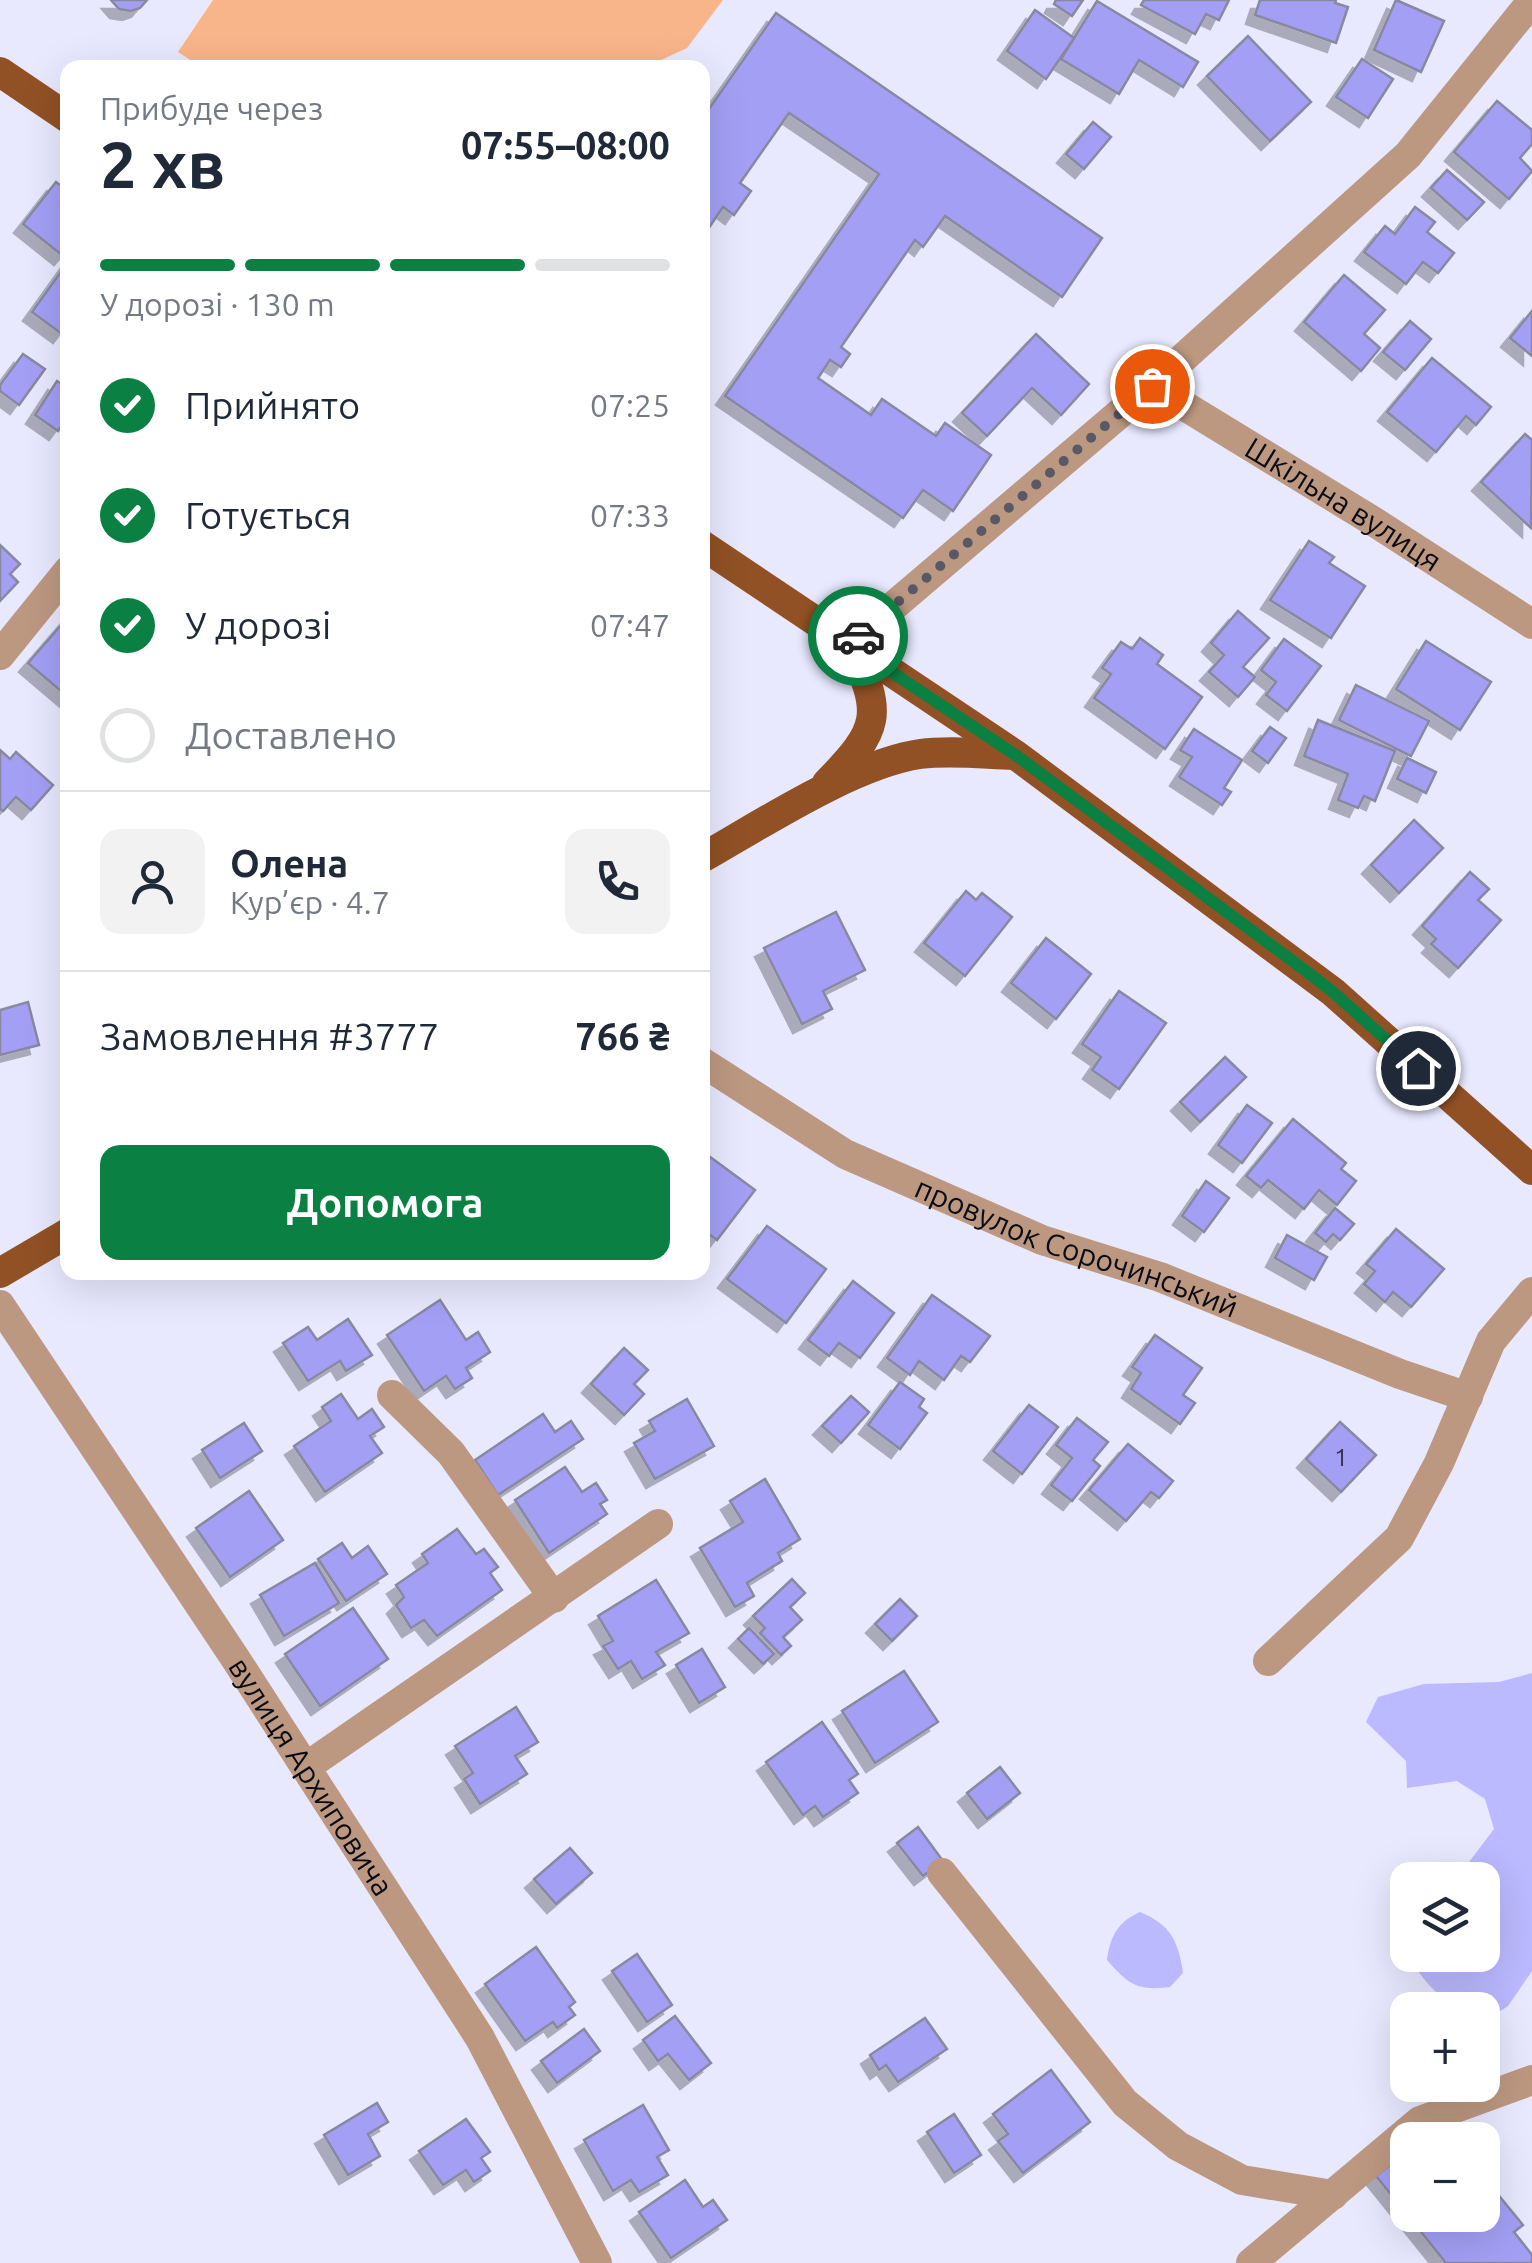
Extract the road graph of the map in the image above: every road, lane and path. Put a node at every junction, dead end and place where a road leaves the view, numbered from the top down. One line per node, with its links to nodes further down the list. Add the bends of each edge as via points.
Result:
1 (1532, 1): 4 (street, via 1408,155)
2 (0, 72): 3 (main road)
3 (60, 113)
4 (1152, 386): 7 (street, Шкільна вулиця); 8 (street)
5 (710, 550): 8 (main road)
6 (60, 581): 9 (street)
7 (1532, 624)
8 (850, 644): 10 (main road); 11 (main road, via 872,697 872,719 860,748)
9 (0, 655)
10 (1017, 756): 11 (main road, via 919,754); 14 (main road, via 1333,992)
11 (818, 793): 12 (main road)
12 (710, 854)
13 (710, 1067): 20 (street, провулок Сорочинський, via 844,1154 1024,1232 1160,1277)
14 (1532, 1170)
15 (60, 1237): 16 (main road)
16 (0, 1273)
17 (1532, 1292): 20 (street, via 1491,1341)
18 (0, 1305): 24 (street, вулиця Архиповича)
19 (392, 1394): 22 (street, via 452,1453)
20 (1468, 1397): 23 (street, via 1399,1538)
21 (658, 1524): 22 (street)
22 (554, 1598): 24 (street)
23 (1268, 1660)
24 (306, 1767): 28 (street, вулиця Архиповича, via 480,2038)
25 (942, 1873): 27 (street, via 1125,2102 1178,2146 1242,2180)
26 (1532, 2080): 27 (street, via 1420,2121)
27 (1333, 2195): 29 (street)
28 (598, 2263)
29 (1251, 2263)

